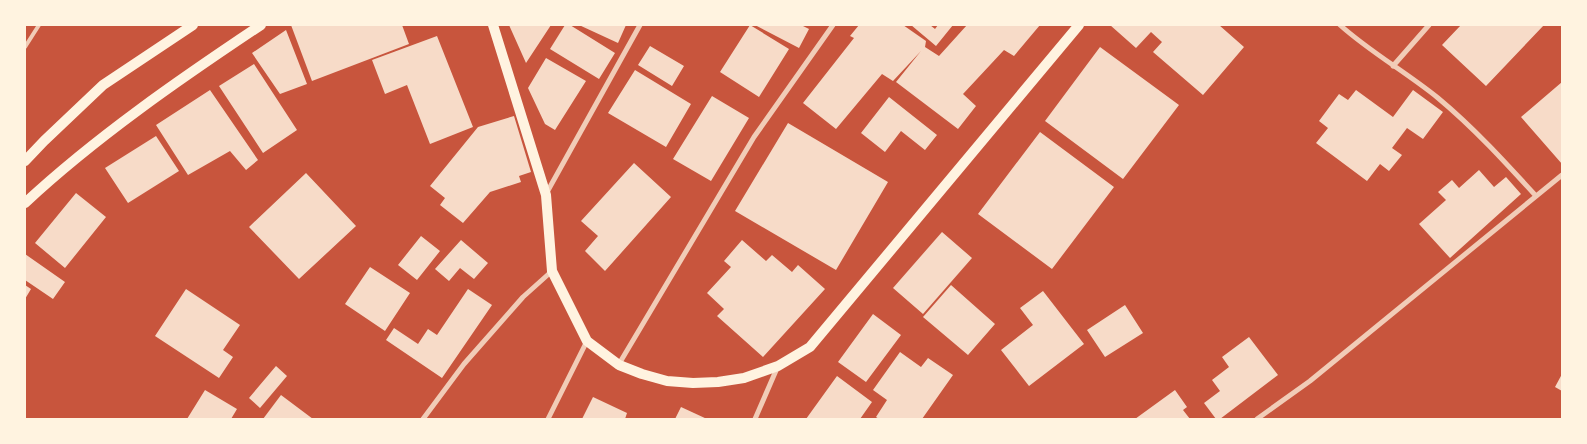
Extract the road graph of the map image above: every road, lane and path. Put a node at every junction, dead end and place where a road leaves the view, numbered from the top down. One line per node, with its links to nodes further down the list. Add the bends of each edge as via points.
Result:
1 (39, 25): 10 (lane)
2 (193, 25): 12 (main road, via 103,86)
3 (261, 25): 16 (main road, via 86,150)
4 (493, 25): 14 (main road)
5 (640, 25): 14 (street)
6 (833, 25): 19 (street, via 754,137)
7 (1079, 25): 20 (main road, via 810,347)
8 (1340, 25): 11 (street)
9 (1429, 25): 11 (street)
10 (25, 47)
11 (1393, 66): 15 (street, via 1458,115)
12 (25, 161)
13 (1562, 174): 15 (street)
14 (546, 195): 17 (main road)
15 (1536, 196): 24 (street, via 1310,382)
16 (25, 203)
17 (552, 271): 18 (main road); 21 (street, via 516,305 464,364)
18 (587, 341): 19 (main road); 22 (street)
19 (619, 365): 20 (main road, via 667,381 693,383 744,378)
20 (778, 366): 23 (street)
21 (423, 419)
22 (548, 419)
23 (755, 419)
24 (1257, 419)

